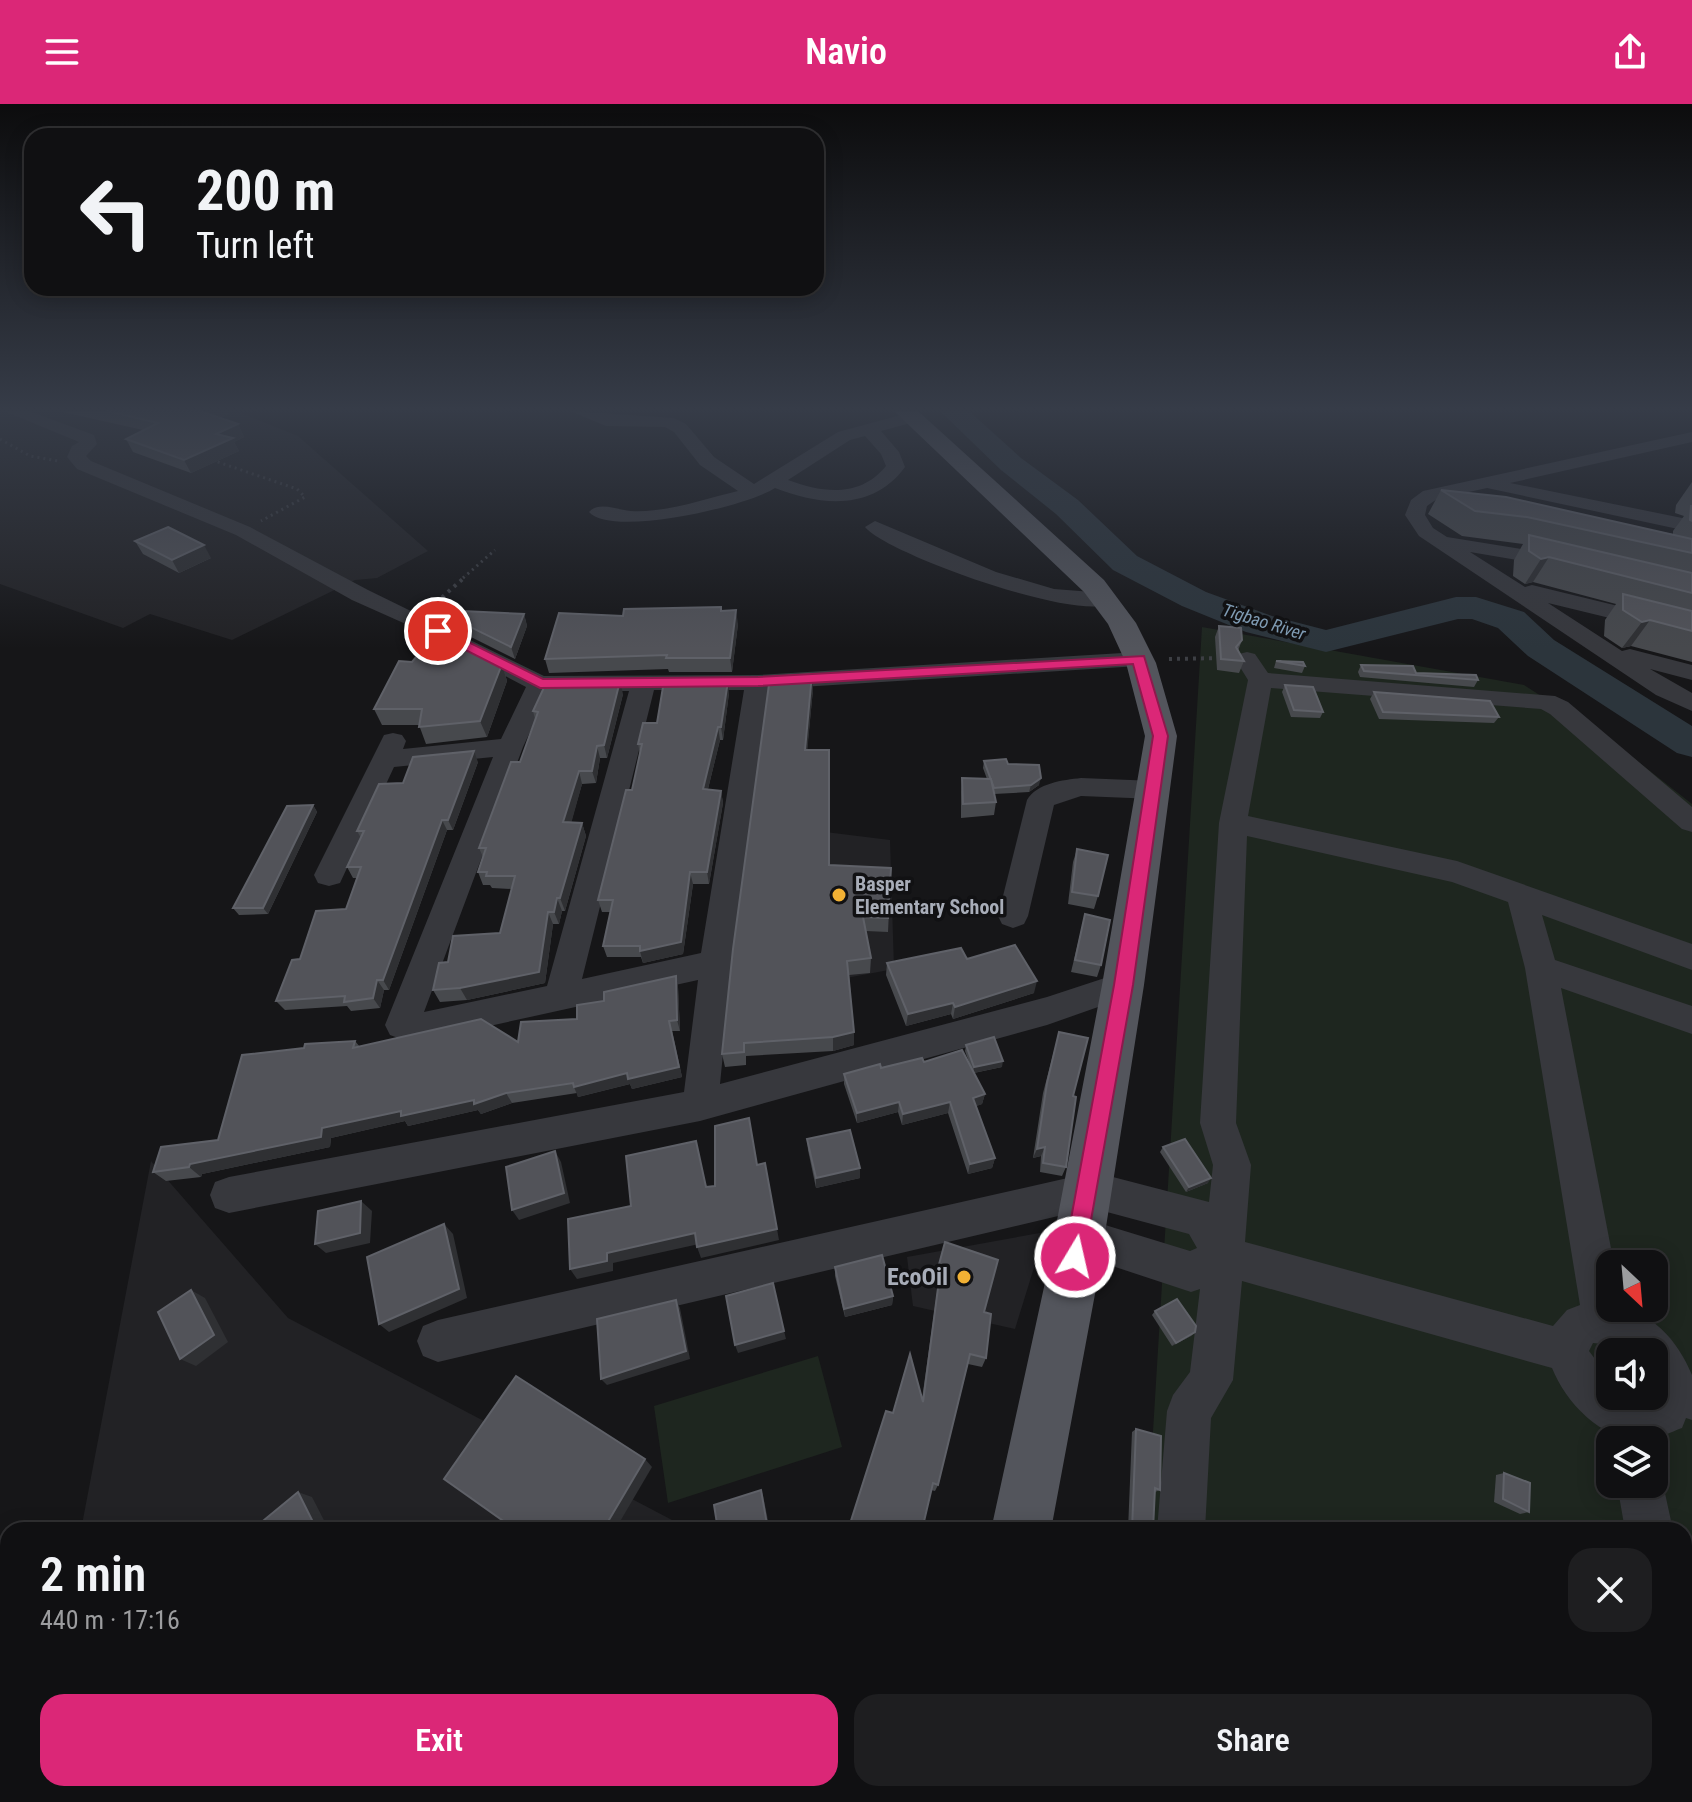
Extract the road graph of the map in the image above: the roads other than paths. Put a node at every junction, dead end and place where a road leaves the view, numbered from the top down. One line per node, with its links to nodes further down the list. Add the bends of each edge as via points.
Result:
1 (145, 490): 25 (street, via 243,531)
2 (750, 490): 9 (street)
3 (759, 490): 9 (street)
4 (795, 490): 5 (street, via 837,497)
5 (871, 490)
6 (990, 490): 18 (main road)
7 (1447, 490): 10 (street)
8 (1516, 490): 13 (street)
9 (754, 493): 12 (street, via 663,514)
10 (1418, 504): 11 (street); 15 (street, via 1415,515 1426,532)
11 (1463, 509)
12 (599, 512)
13 (1692, 526)
14 (875, 527): 18 (street, via 928,555 1028,587 1085,603)
15 (1440, 540): 16 (street); 17 (street)
16 (1578, 566)
17 (1513, 587): 19 (street); 20 (street)
18 (1105, 600): 21 (main road)
19 (1692, 631)
20 (1604, 649): 22 (street); 26 (street)
21 (1139, 659): 24 (street); 28 (main road, via 1161,736)
22 (1692, 673)
23 (644, 682): 24 (street); 25 (street); 38 (street)
24 (758, 682): 35 (street)
25 (540, 684): 27 (street)
26 (1692, 703)
27 (510, 747): 31 (street, via 389,750); 38 (street, via 402,1025 412,1029)
28 (1155, 790): 33 (street, via 1071,788 1055,790 1041,800); 37 (main road)
29 (1692, 822): 30 (street, via 1546,702 1253,670)
30 (1233, 823): 32 (street, via 1457,872); 44 (street, via 1218,1123 1232,1165)
31 (329, 875)
32 (1522, 897): 34 (street); 36 (street)
33 (1013, 916)
34 (1692, 957)
35 (716, 963): 38 (street); 40 (street)
36 (1541, 968): 39 (street); 45 (street)
37 (1123, 985): 40 (street, via 1047,1011); 41 (main road)
38 (560, 999)
39 (1692, 1020)
40 (700, 1105): 42 (street)
41 (1085, 1190): 43 (main road); 44 (street, via 1202,1218); 48 (street)
42 (229, 1195)
43 (1079, 1236): 44 (street, via 1191,1272); 54 (main road)
44 (1224, 1256): 49 (street); 55 (street, via 1211,1380 1189,1411)
45 (1596, 1277)
46 (1596, 1322): 49 (street, via 1576,1327)
47 (1604, 1322): 50 (street, via 1624,1328 1657,1354)
48 (438, 1341)
49 (1568, 1351): 51 (street, via 1583,1385)
50 (1682, 1393): 52 (street, via 1666,1412)
51 (1627, 1426)
52 (1637, 1426)
53 (1643, 1498): 56 (street)
54 (1023, 1522)
55 (1182, 1522)
56 (1647, 1522)

